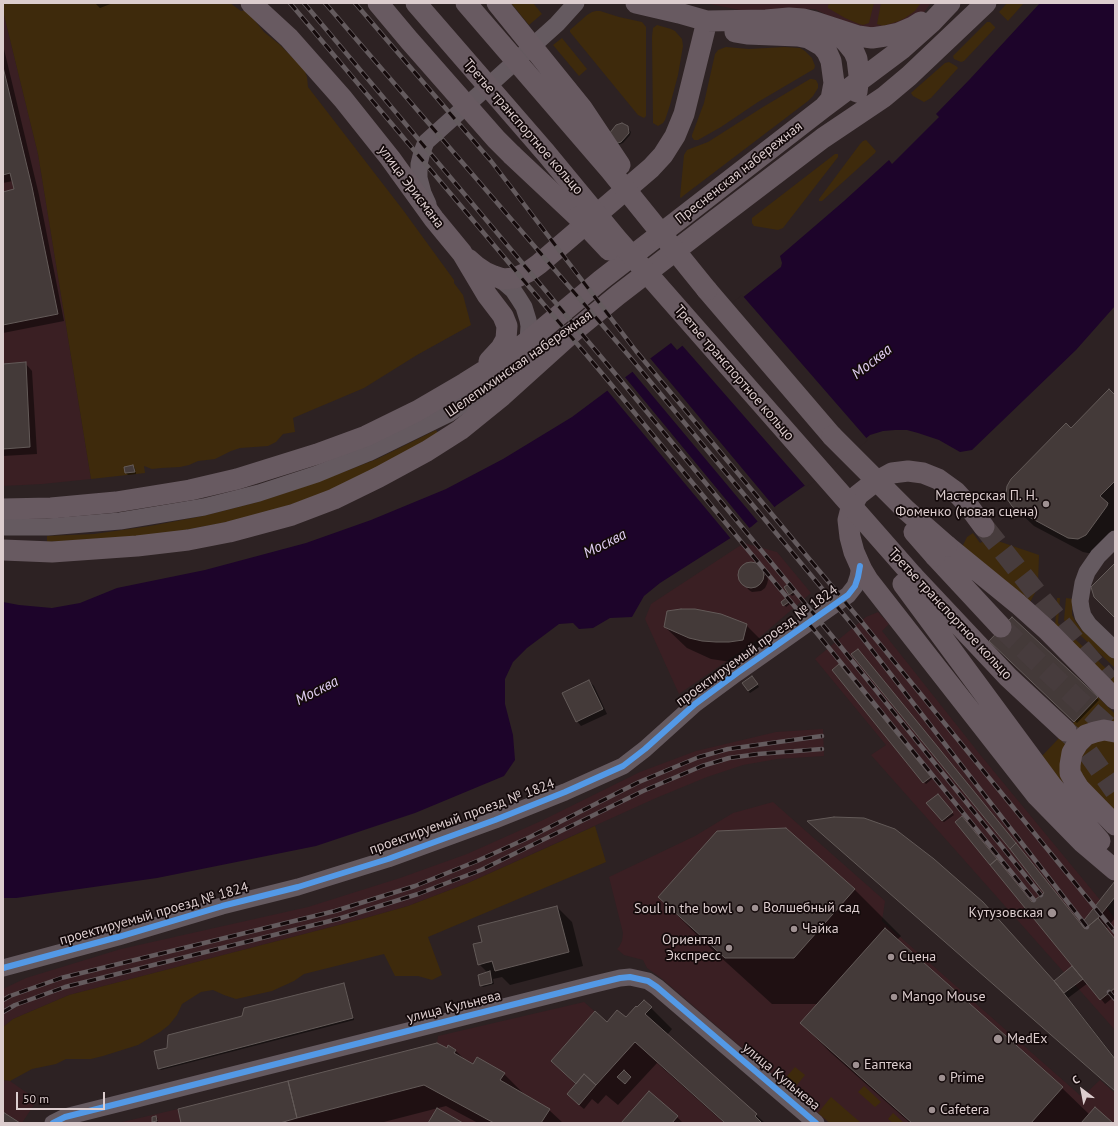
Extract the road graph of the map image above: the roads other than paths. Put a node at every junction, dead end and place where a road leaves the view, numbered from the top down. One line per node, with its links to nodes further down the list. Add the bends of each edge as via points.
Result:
1 (250, 3): 13 (main road, улица Эрисмана)
2 (261, 3): 13 (main road)
3 (378, 3): 32 (main road, Третье транспортное кольцо, bridge, via 496,140 598,237 853,529)
4 (416, 3): 32 (main road, Третье транспортное кольцо, bridge)
5 (466, 3): 20 (main road, bridge, via 610,170)
6 (497, 3): 20 (main road, bridge, via 582,108 646,205)
7 (576, 3): 17 (street, via 557,24 426,142 419,164 419,178)
8 (636, 3): 11 (main road)
9 (949, 3): 12 (main road, via 913,27 899,33 872,38); 14 (main road, Пресненская набережная, via 908,43)
10 (986, 3): 16 (main road, Пресненская набережная, via 884,97)
11 (707, 21): 12 (main road, via 789,18); 15 (main road, via 724,29 747,34 808,38 822,46 831,61 834,83 831,99); 19 (main road, via 684,114 675,136 663,155 636,182 528,272 515,278 504,279)
12 (815, 22): 14 (main road, via 837,33 854,52)
13 (289, 38): 17 (main road, улица Эрисмана, via 390,158)
14 (859, 81): 15 (main road, Пресненская набережная); 16 (main road, via 851,104)
15 (823, 108): 22 (main road, Пресненская набережная, via 600,280)
16 (823, 138): 21 (main road, Пресненская набережная)
17 (434, 219): 18 (main road, улица Эрисмана)
18 (462, 253): 19 (main road, via 476,266); 24 (main road, улица Эрисмана, via 507,326 506,339 501,348)
19 (494, 276): 22 (street, via 513,290 524,307 528,320)
20 (707, 290): 30 (main road, bridge, via 832,436 906,510)
21 (618, 295): 23 (street, Шелепихинская набережная); 29 (main road, Пресненская набережная, via 460,430 427,451 334,499 292,515 188,540 52,552)
22 (528, 341): 23 (street, via 521,358); 24 (main road, Шелепихинская набережная)
23 (511, 370): 27 (street, Шелепихинская набережная, via 450,413 368,454 259,493 204,507 120,521 48,527)
24 (465, 383): 25 (main road, Шелепихинская набережная, via 417,411 366,436 237,480 116,502)
25 (3, 509)
26 (984, 526): 31 (main road, via 956,492 938,479 908,471 892,473 858,495 851,508 848,520 850,537)
27 (3, 527)
28 (1115, 539): 34 (street, via 1087,572 1080,594 1083,616)
29 (3, 550)
30 (941, 551): 33 (main road, Третье транспортное кольцо); 35 (main road, via 1018,604)
31 (860, 566): 38 (main road, via 868,580 1037,796); 42 (street, проектируемый проезд № 1824, via 855,586 848,595 695,704 645,750 623,766 495,820 388,859 298,887)
32 (908, 580): 36 (main road, Третье транспортное кольцо); 38 (main road, via 1052,786)
33 (1001, 627)
34 (1115, 650)
35 (1115, 699)
36 (1066, 731)
37 (1115, 732): 39 (main road, via 1104,730 1086,735 1072,753 1070,765 1070,773 1079,788)
38 (1067, 817): 40 (main road); 41 (main road, via 1082,842)
39 (1115, 825)
40 (1115, 857)
41 (1115, 870)
42 (3, 968)
43 (53, 1123): 44 (street, улица Кульнева, via 65,1117 630,977 648,981 657,987)
44 (816, 1123)

